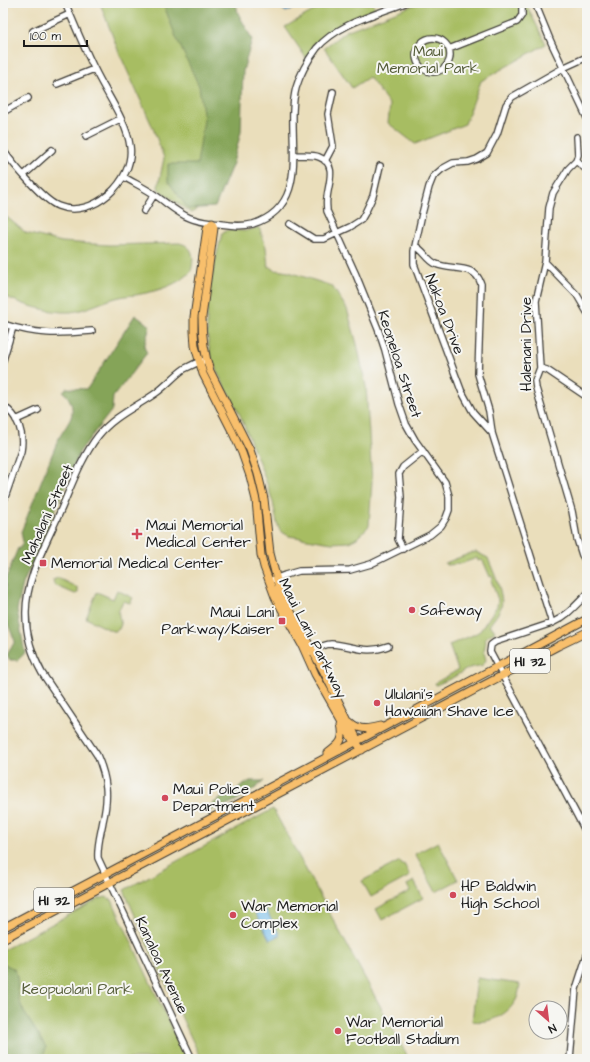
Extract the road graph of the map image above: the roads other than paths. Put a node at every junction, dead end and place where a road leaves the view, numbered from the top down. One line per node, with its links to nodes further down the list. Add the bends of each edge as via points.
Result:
1 (65, 3): 5 (street)
2 (405, 3): 21 (street, via 336,31 317,49 303,70 296,89)
3 (522, 3): 7 (street, via 522,15 517,22)
4 (535, 3): 9 (street)
5 (70, 14): 6 (street); 10 (street)
6 (33, 31)
7 (449, 49): 7 (street, via 439,40 426,39 417,49 417,62 426,71 439,71 445,68 448,62)
8 (587, 57): 9 (street, Nakoa Drive)
9 (563, 68): 15 (street); 33 (street, Nakoa Drive, via 512,97 506,105 497,134 487,153 468,162 453,163 433,177)
10 (94, 69): 11 (street); 16 (street)
11 (57, 84)
12 (333, 92): 23 (street, via 328,114 333,146)
13 (28, 98): 14 (street)
14 (3, 112)
15 (587, 118)
16 (120, 119): 17 (street); 27 (street, via 127,131 130,149)
17 (86, 136)
18 (577, 137): 22 (street)
19 (3, 150): 26 (street)
20 (52, 150): 26 (street)
21 (294, 156): 23 (street, via 318,156); 30 (street, via 289,192 272,215 260,222 241,226)
22 (576, 160): 25 (street); 34 (street, Halenani Drive, via 568,169 551,200)
23 (325, 161): 32 (street, Keoneloa Street, via 331,172 327,211)
24 (380, 166): 32 (street, via 366,213 361,220)
25 (587, 170)
26 (24, 174): 27 (street, via 46,199 58,206 73,209 90,206 100,200)
27 (124, 177): 28 (street)
28 (154, 194): 29 (street); 30 (street, via 179,213 201,222)
29 (144, 211)
30 (212, 222): 40 (main road, Maui Lani Parkway, via 214,228 202,317); 41 (main road, Maui Lani Parkway, via 207,228 194,316 195,346)
31 (290, 224): 32 (street, via 314,239 324,239)
32 (336, 234): 48 (street, Keoneloa Street, via 378,330 406,424)
33 (415, 246): 47 (street, Nakoa Drive, via 414,264 461,390 473,412); 47 (street, via 434,263 468,270 480,279 478,374)
34 (545, 262): 35 (street, via 577,295); 42 (street, Halenani Drive, via 536,301)
35 (587, 312)
36 (3, 324): 37 (street)
37 (13, 327): 38 (street, via 50,334); 39 (street)
38 (92, 331)
39 (3, 360)
40 (206, 360): 41 (street, Mahalani Street); 52 (main road, Maui Lani Parkway, via 250,450 258,474)
41 (199, 362): 53 (main road, Maui Lani Parkway, via 242,453 250,476 256,500 261,555); 71 (street, Mahalani Street, via 183,370 156,393 125,412 108,425 97,438 84,458 33,574 26,601 26,630 35,661 97,755 103,769 106,807 98,854)
42 (540, 368): 43 (street); 51 (street, Halenani Drive, via 535,381 538,400 572,511 577,539)
43 (587, 396)
44 (3, 406): 46 (street)
45 (38, 410): 46 (street)
46 (16, 420): 49 (street, via 22,436 21,451)
47 (492, 433): 56 (street, Nakoa Drive)
48 (423, 451): 50 (street, via 403,467 399,474 401,497 398,539); 50 (street, Keoneloa Street, via 445,482 449,510 441,526 430,535)
49 (3, 503)
50 (403, 549): 52 (street, Keoneloa Street, via 372,564 350,570 299,571)
51 (587, 563)
52 (276, 578): 53 (street, Keoneloa Street); 61 (main road, Maui Lani Parkway)
53 (269, 582): 61 (main road, Maui Lani Parkway, via 275,597)
54 (587, 594): 56 (street, via 564,616)
55 (585, 620): 57 (main road, HI 32); 59 (main road, via 580,625)
56 (552, 623): 62 (street, via 492,643 490,654)
57 (565, 630): 59 (main road); 62 (main road, HI 32)
58 (587, 632): 59 (main road, HI 32)
59 (578, 636): 63 (main road, HI 32)
60 (388, 646): 61 (street, via 369,651 330,644)
61 (309, 653): 64 (main road, Maui Lani Parkway); 65 (main road, Maui Lani Parkway)
62 (497, 667): 63 (street); 66 (main road, HI 32)
63 (501, 676): 68 (main road, HI 32); 70 (street)
64 (339, 716): 67 (main road, Maui Lani Parkway); 69 (main road, via 342,738 338,745)
65 (348, 720): 66 (main road, via 363,729); 67 (main road, Maui Lani Parkway, via 356,736)
66 (392, 723): 67 (main road, HI 32)
67 (356, 742): 68 (main road, Maui Lani Parkway); 69 (main road, HI 32)
68 (362, 750): 72 (main road, HI 32)
69 (317, 763): 71 (main road, HI 32)
70 (587, 834)
71 (106, 873): 72 (street, Mahalani Street); 73 (main road, HI 32)
72 (110, 882): 74 (main road, HI 32); 76 (street, Kanaloa Avenue)
73 (3, 928)
74 (3, 940)
75 (587, 954): 77 (street, via 576,989)
76 (192, 1059)
77 (570, 1059)

